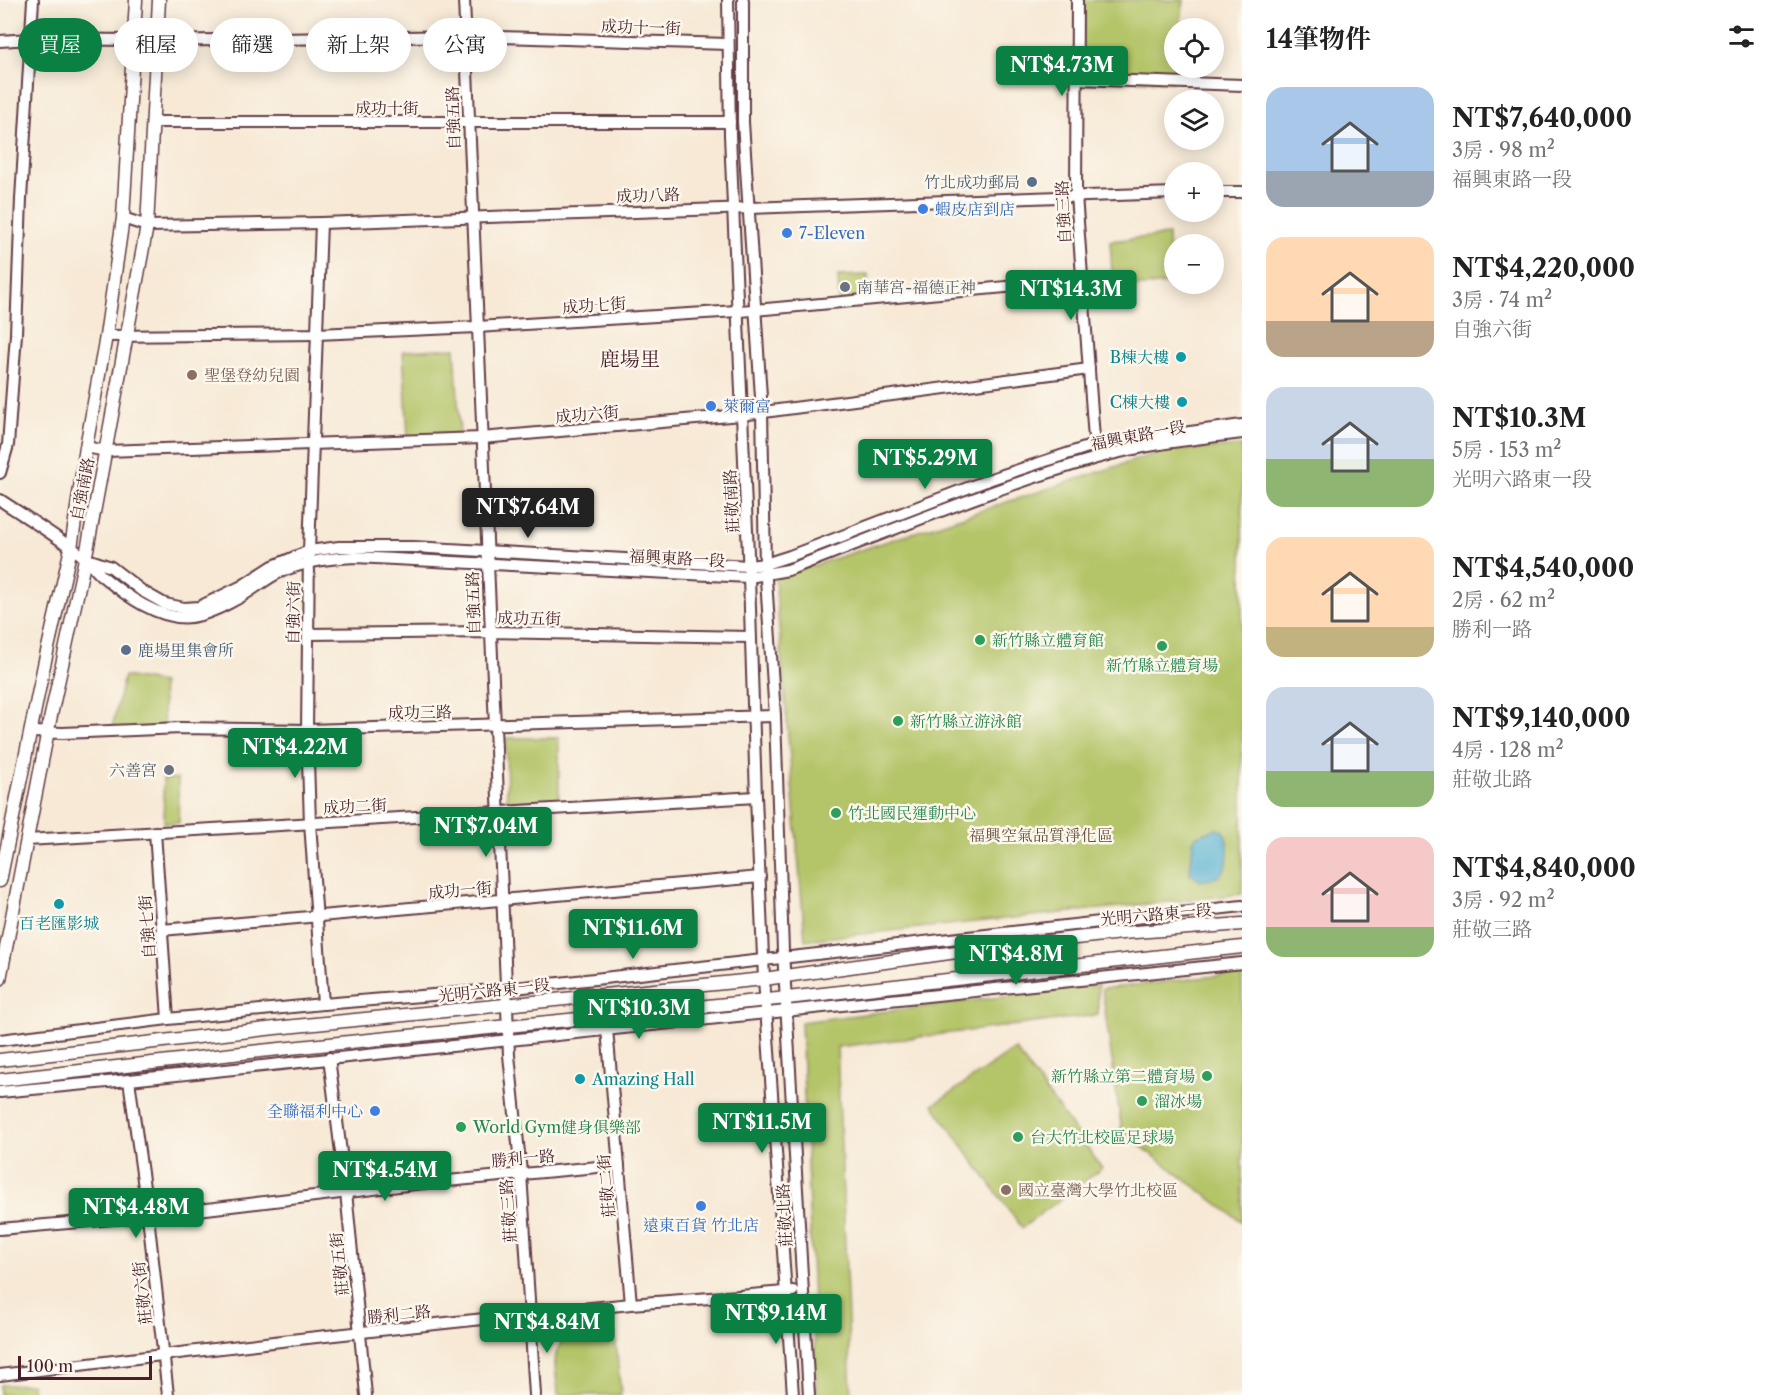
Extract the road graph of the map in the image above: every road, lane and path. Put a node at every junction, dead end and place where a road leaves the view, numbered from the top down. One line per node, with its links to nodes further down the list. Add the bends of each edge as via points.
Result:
1 (33, 0): 8 (street)
2 (136, 0): 9 (main road, 自強南路)
3 (159, 0): 10 (main road, 自強南路)
4 (464, 0): 11 (street, 自強五路)
5 (728, 0): 17 (street, 莊敬南路)
6 (743, 0): 31 (street, 莊敬南路)
7 (1077, 0): 22 (street, 自強三路)
8 (32, 18)
9 (135, 18)
10 (158, 18)
11 (464, 18)
12 (423, 37): 15 (street, 成功十一街)
13 (507, 37): 17 (street, 成功十一街)
14 (18, 40): 16 (street)
15 (198, 40)
16 (0, 41)
17 (728, 44): 25 (street, 莊敬南路)
18 (28, 72): 55 (street, via 16,334 8,445)
19 (131, 72): 34 (main road, 自強南路)
20 (154, 72): 24 (main road, 自強南路)
21 (467, 72): 26 (street, 自強五路)
22 (1077, 79): 23 (street); 30 (street, 自強三路)
23 (1242, 85)
24 (152, 122): 26 (street, 成功十街); 36 (main road, 自強南路)
25 (730, 122): 26 (street, 成功十街); 32 (street, 莊敬南路)
26 (469, 123): 33 (street, 自強五路)
27 (1224, 192): 28 (street)
28 (1242, 192)
29 (1164, 193): 30 (street, 成功八路)
30 (1076, 195): 31 (street, 成功八路); 37 (street, 自強三路)
31 (747, 207): 32 (street, 成功八路); 38 (street, 莊敬南路)
32 (733, 208): 33 (street, 成功八路); 39 (street, 莊敬南路)
33 (472, 216): 35 (street, 成功八路); 40 (street, 自強五路)
34 (123, 219): 36 (street, 成功八路); 42 (main road, 自強南路)
35 (321, 223): 36 (street, 成功八路); 41 (street, 自強六街)
36 (147, 226): 43 (main road, 自強南路)
37 (1082, 280): 38 (street, 成功七街); 44 (street, 自強三路)
38 (754, 310): 39 (street, 成功七街); 45 (street, 莊敬南路)
39 (737, 311): 40 (street, 成功七街); 46 (street, 莊敬南路)
40 (477, 327): 41 (street, 成功七街); 49 (street, 自強五路)
41 (317, 334): 43 (street, 成功七街); 50 (street, 自強六街)
42 (106, 336): 43 (street, 成功七街); 52 (main road, 自強南路)
43 (126, 337): 53 (main road, 自強南路)
44 (1089, 369): 45 (street, 成功六街); 51 (street, 自強三路)
45 (762, 412): 46 (street, 成功六街); 62 (street, 莊敬南路)
46 (741, 415): 49 (street, 成功六街); 63 (street, 莊敬南路)
47 (1242, 425): 51 (street, 福興東路一段)
48 (1242, 433): 54 (street, 福興東路一段)
49 (482, 438): 50 (street, 成功六街); 58 (street, 自強五路)
50 (314, 444): 53 (street, 成功六街); 59 (street, 自強六街)
51 (1094, 445): 54 (street, 自強三路); 62 (street, 福興東路一段, via 991,479 802,552)
52 (86, 447): 53 (street, 成功六街); 57 (main road, 自強南路)
53 (106, 451): 60 (main road, 自強南路)
54 (1095, 458): 62 (street, 福興東路一段, via 788,570)
55 (0, 473)
56 (0, 500): 57 (street, 福興東路一段)
57 (71, 548): 60 (street, 福興東路一段); 71 (main road, 自強南路)
58 (486, 551): 59 (street, 福興東路一段, via 339,547); 61 (street, 自強五路); 63 (street, 福興東路一段)
59 (309, 557): 60 (street, 福興東路一段, via 235,600 191,617 159,612 138,601); 61 (street, 福興東路一段); 65 (street, 自強六街)
60 (85, 558): 72 (main road, 自強南路)
61 (487, 563): 63 (street, 福興東路一段); 64 (street, 自強五路)
62 (766, 570): 63 (street, 福興東路一段); 67 (street, 莊敬南路)
63 (749, 571): 66 (street, 莊敬南路)
64 (489, 632): 65 (street, 成功五街); 66 (street, 成功五街); 69 (street, 自強五路)
65 (308, 634): 70 (street, 自強六街)
66 (750, 637): 68 (street, 莊敬南路)
67 (775, 716): 68 (street, 成功三路); 88 (street, 莊敬南路)
68 (753, 717): 69 (street, 成功三路); 73 (street, 莊敬南路)
69 (493, 726): 70 (street, 成功三路); 74 (street, 自強五路)
70 (307, 730): 72 (street, 成功三路, via 181,728); 75 (street, 自強六街)
71 (31, 732): 72 (street, 成功三路); 79 (main road, 自強南路)
72 (48, 733): 77 (main road, 自強南路)
73 (756, 797): 74 (street, 成功二街); 78 (street, 莊敬南路)
74 (497, 813): 75 (street, 成功二街); 80 (street, 自強五路)
75 (310, 823): 76 (street, 成功二街); 82 (street, 自強六街)
76 (155, 832): 77 (street, 成功二街); 85 (street, 自強七街)
77 (27, 840): 92 (main road, 自強南路)
78 (760, 877): 80 (street, 成功一街); 89 (street, 莊敬南路)
79 (0, 881)
80 (503, 901): 82 (street, 成功一街); 94 (street, 自強五路)
81 (1242, 906): 83 (street, 光明六路東一段)
82 (318, 918): 85 (street, 成功一街); 97 (street, 自強六街)
83 (1092, 922): 86 (street); 88 (street, 光明六路東一段)
84 (1242, 924): 86 (main road, 光明六路東一段)
85 (162, 930): 101 (street, 自強七街)
86 (1122, 933): 91 (main road, 光明六路東一段)
87 (1242, 947): 95 (main road)
88 (784, 958): 89 (street, 光明六路東一段); 91 (street, 莊敬南路)
89 (764, 960): 93 (street, 莊敬南路); 94 (street, 光明六路東一段)
90 (1242, 963): 99 (street)
91 (785, 976): 93 (main road, 光明六路東一段); 95 (street, 莊敬南路)
92 (0, 979)
93 (764, 979): 96 (street, 莊敬南路); 98 (main road, 光明六路東一段)
94 (507, 989): 97 (street, 光明六路東一段); 98 (street, 自強五路)
95 (787, 998): 96 (main road); 99 (street, 莊敬北路)
96 (766, 999): 100 (street, 莊敬北路); 102 (main road)
97 (322, 1004): 101 (street, 光明六路東一段)
98 (508, 1004): 102 (street, 自強五路); 107 (main road, 光明六路東一段)
99 (787, 1011): 100 (street); 116 (street, 莊敬北路)
100 (767, 1013): 103 (street); 117 (street, 莊敬北路)
101 (168, 1019): 105 (street, 光明六路東一段)
102 (508, 1025): 104 (street, 莊敬三路); 108 (main road)
103 (607, 1029): 104 (street); 111 (street, 莊敬二街)
104 (509, 1039): 106 (street); 112 (street, 莊敬三路)
105 (0, 1040)
106 (329, 1058): 109 (street); 113 (street, 莊敬五街)
107 (0, 1060)
108 (0, 1080)
109 (129, 1080): 110 (street); 114 (street, 莊敬六街)
110 (0, 1092)
111 (619, 1165): 112 (street, 勝利一路); 118 (street, 莊敬二街)
112 (521, 1173): 113 (street, 勝利一路); 119 (street, 莊敬三路)
113 (346, 1192): 114 (street, 勝利一路); 120 (street, 莊敬五街)
114 (148, 1216): 115 (street, 勝利一路); 121 (street, 莊敬六街)
115 (0, 1229)
116 (803, 1290): 117 (street, 勝利二路); 127 (street, 莊敬北路)
117 (787, 1292): 118 (street, 勝利二路); 126 (street, 莊敬北路)
118 (631, 1304): 119 (street, 勝利二路)
119 (530, 1315): 120 (street, 勝利二路); 125 (street, 莊敬三路)
120 (361, 1334): 121 (street, 勝利二路); 124 (street, 莊敬五街)
121 (165, 1354): 122 (street, 勝利二路); 123 (street, 莊敬六街)
122 (0, 1375)
123 (168, 1395)
124 (366, 1395)
125 (535, 1395)
126 (794, 1395)
127 (809, 1395)

